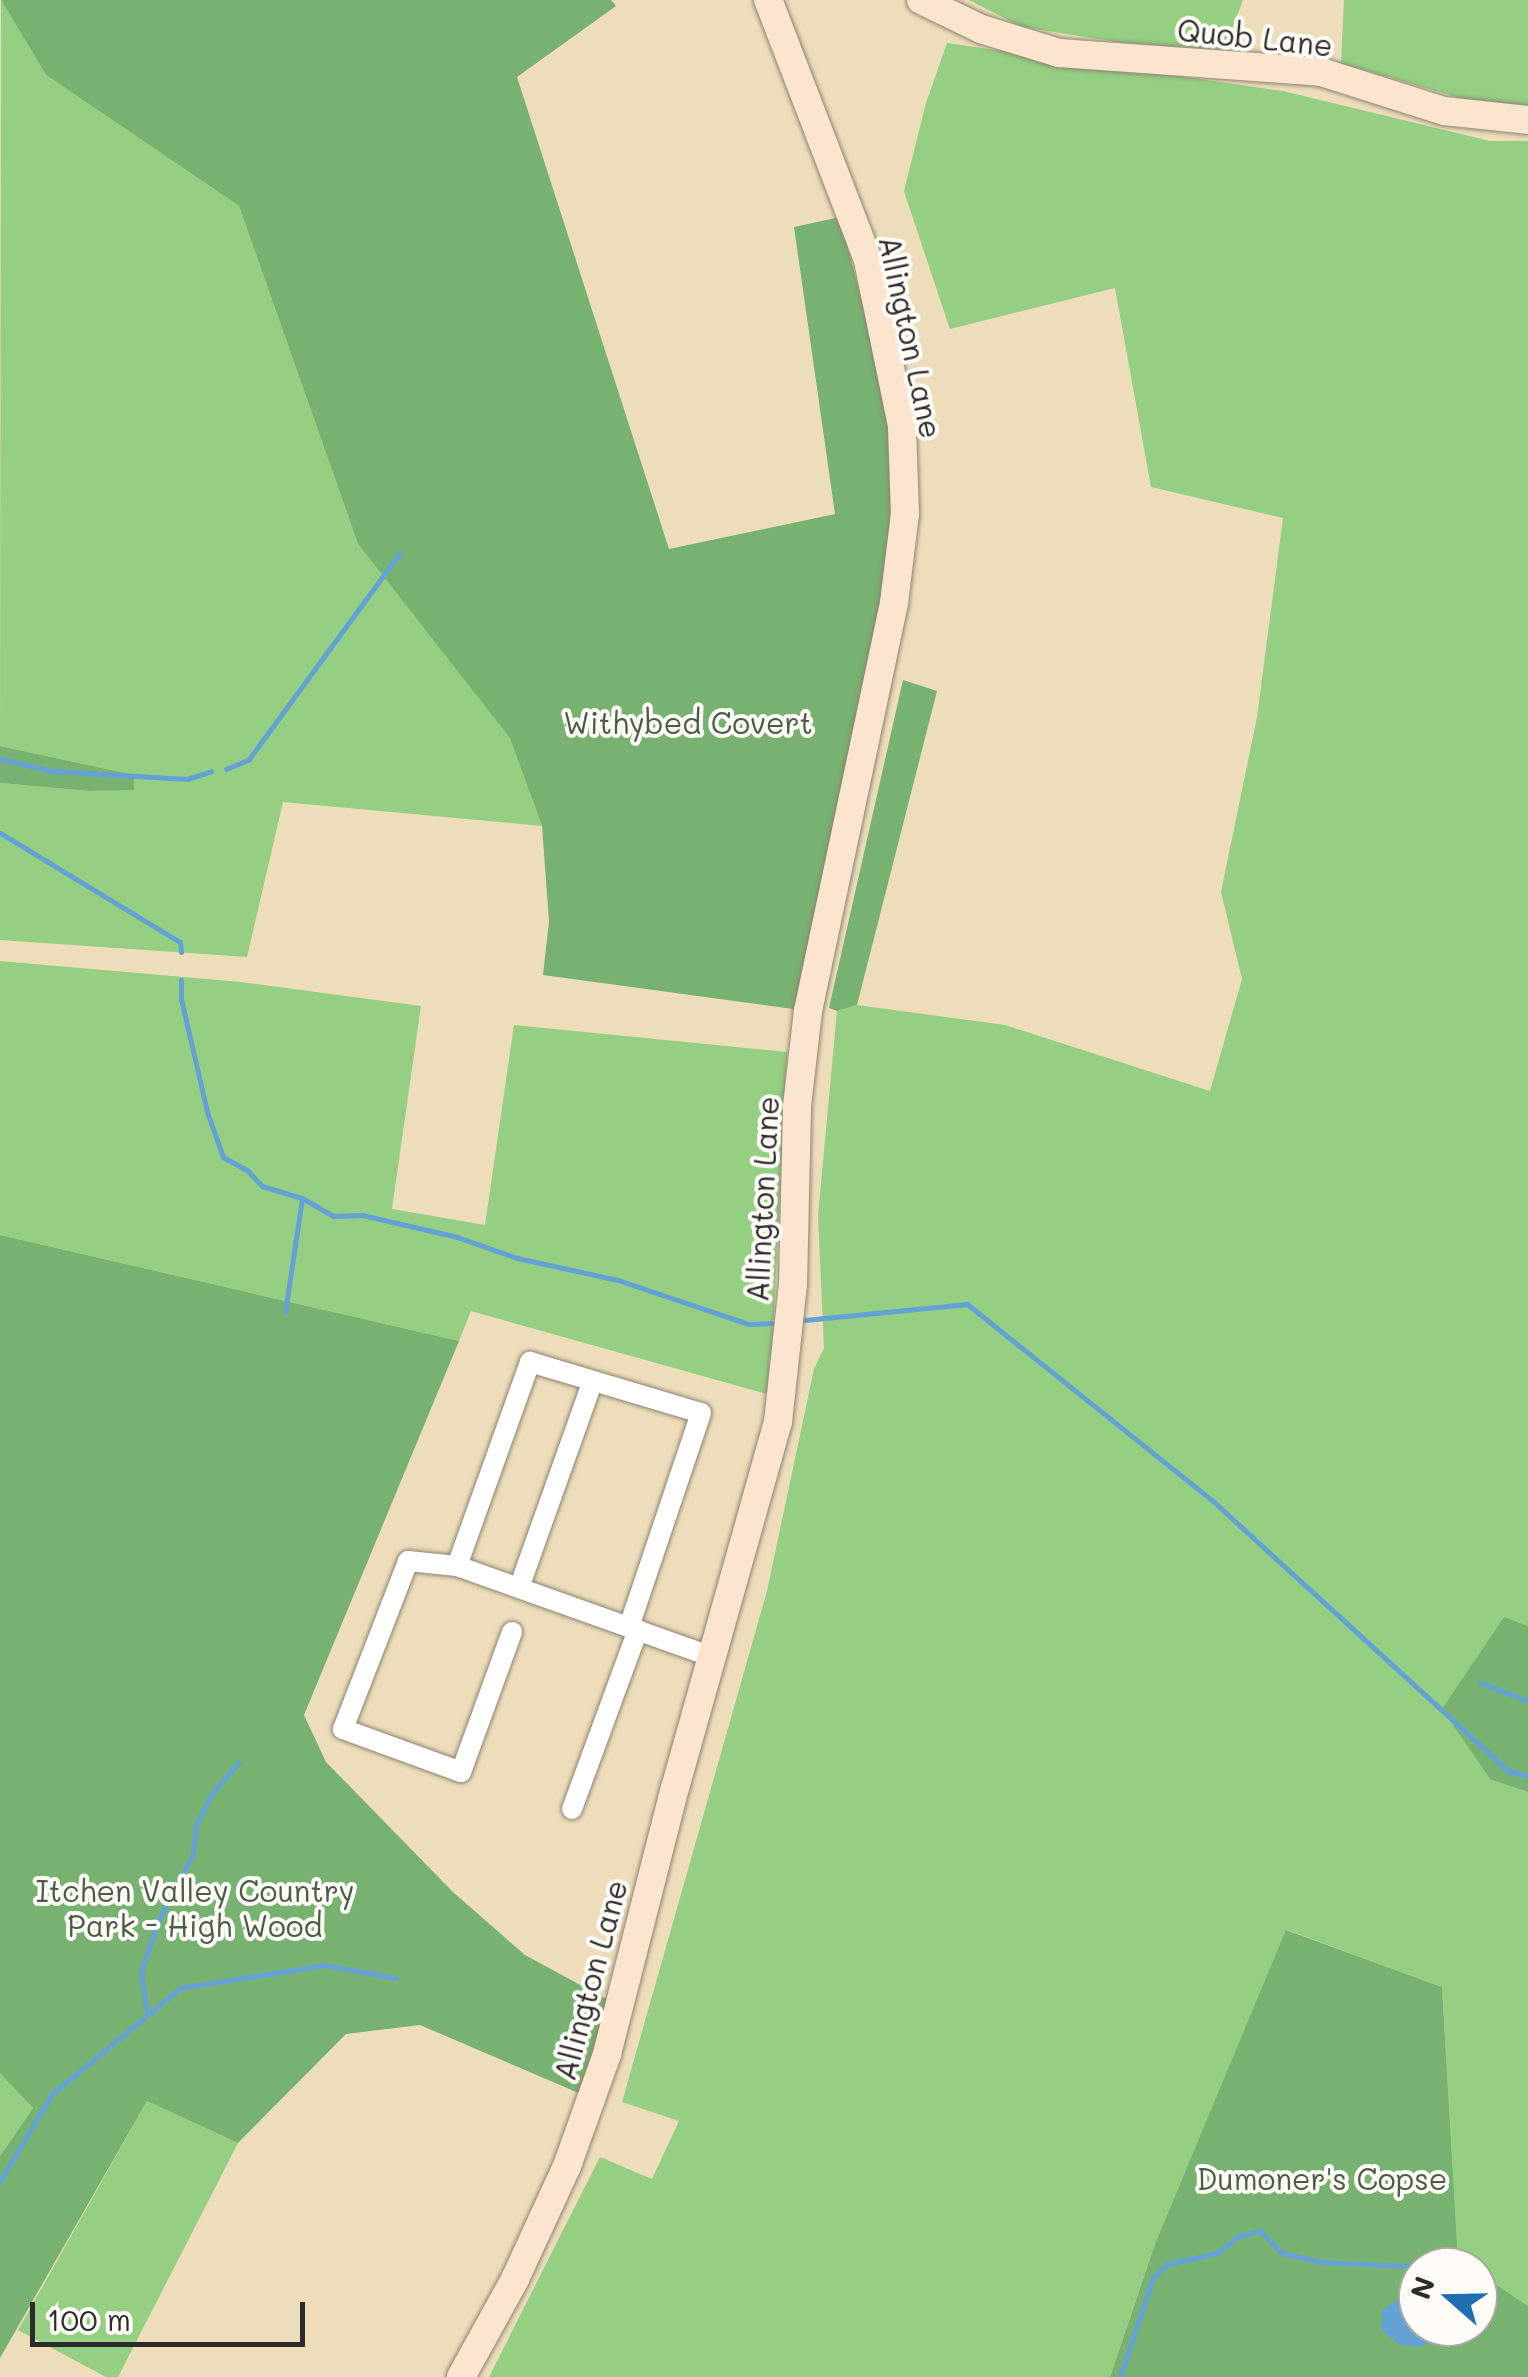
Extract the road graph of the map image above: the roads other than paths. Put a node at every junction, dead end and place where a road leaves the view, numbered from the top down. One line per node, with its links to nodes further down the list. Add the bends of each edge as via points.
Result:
1 (768, 0): 9 (street, Allington Lane, via 868,260 902,426 905,514 894,603 806,1024 778,1422)
2 (921, 0): 3 (street, Quob Lane, via 981,29 1059,53 1321,72 1444,111)
3 (1528, 120)
4 (592, 1383): 5 (street, via 530,1362); 6 (street); 7 (street, via 701,1413)
5 (457, 1566): 6 (street); 8 (street, via 408,1561 343,1729 461,1772)
6 (519, 1588): 7 (street)
7 (634, 1628): 9 (street); 10 (street)
8 (512, 1632)
9 (710, 1656): 11 (street, Allington Lane, via 608,2054 567,2166)
10 (572, 1809)
11 (461, 2377)

